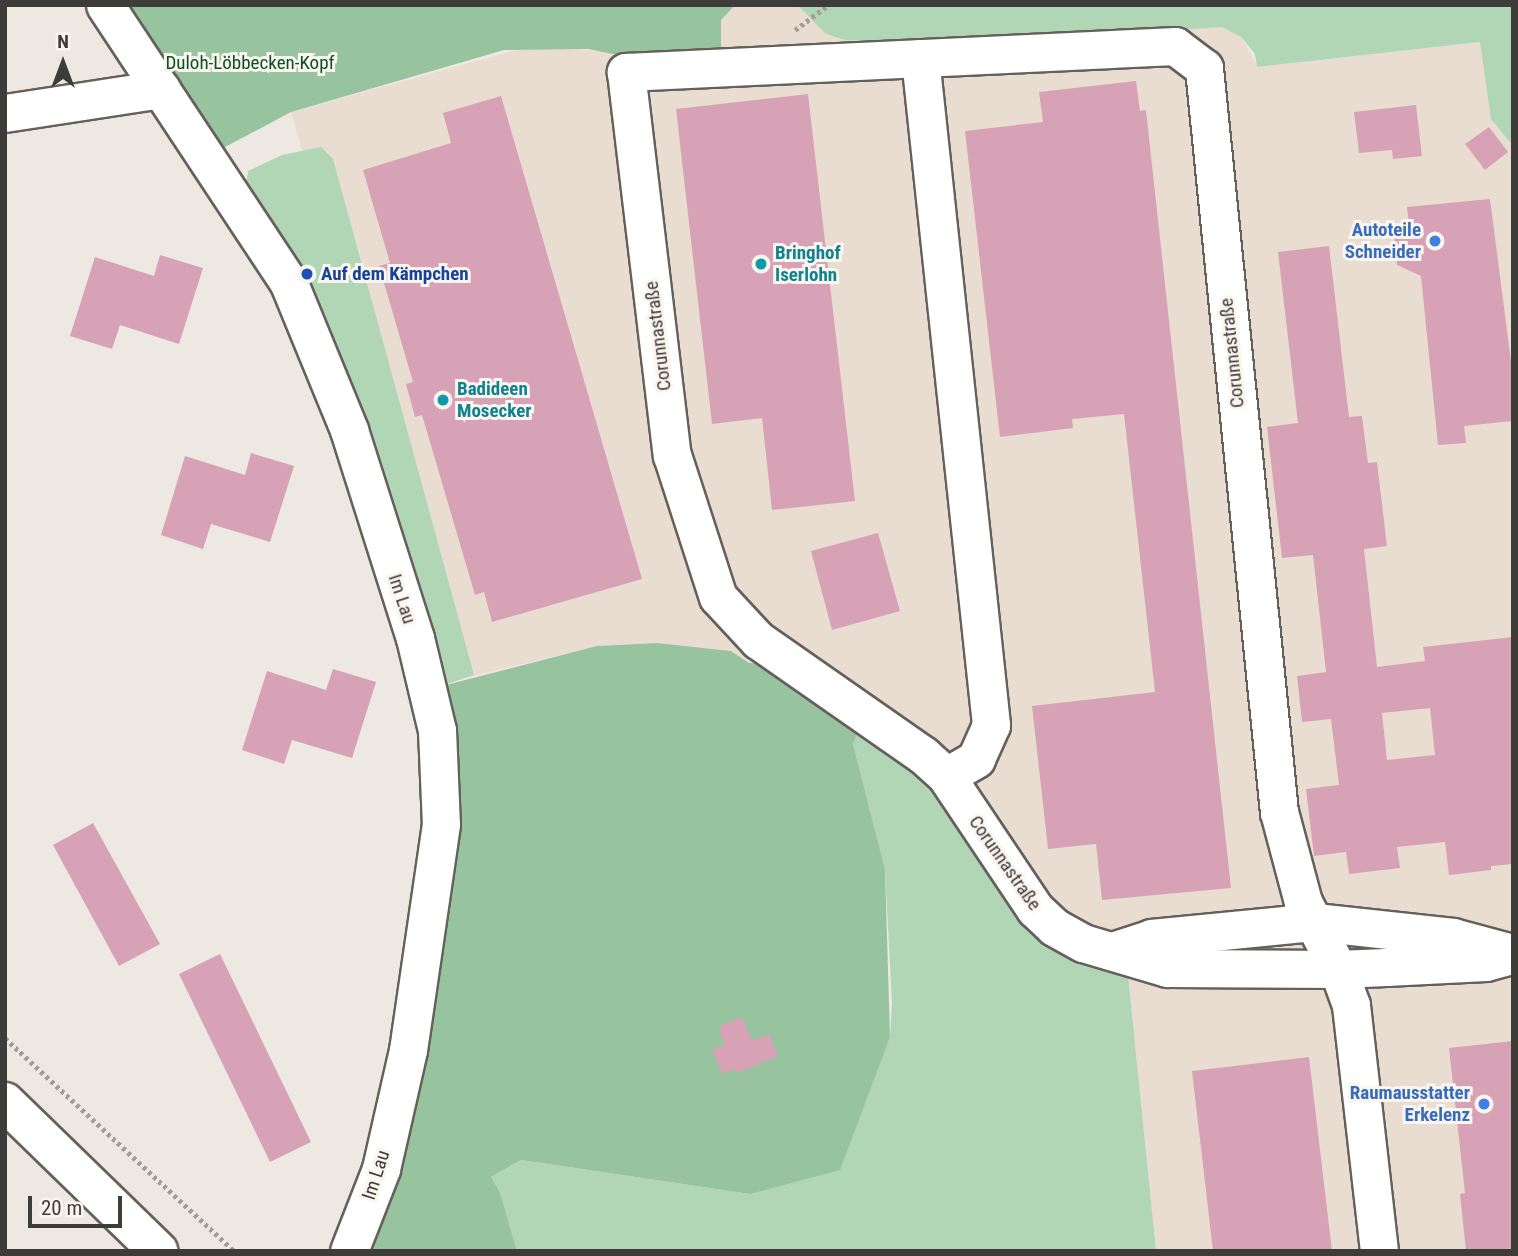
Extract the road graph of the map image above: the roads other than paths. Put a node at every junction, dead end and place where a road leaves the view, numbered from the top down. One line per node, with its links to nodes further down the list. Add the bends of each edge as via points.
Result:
1 (106, 5): 3 (street, Im Lau)
2 (920, 58): 5 (street, via 991,725 976,759); 5 (street, Corunnastraße, via 626,72 672,455 718,597 758,640 923,755); 6 (street, Corunnastraße, via 1175,46 1204,68 1279,812 1292,870)
3 (161, 89): 4 (street); 14 (street, Im Lau, via 288,281 318,349 415,638 437,730 440,824 408,1051 381,1169)
4 (5, 113)
5 (946, 776): 7 (street, Corunnastraße, via 1035,909 1054,928 1083,943)
6 (1315, 922): 7 (street, Corunnastraße, via 1151,939); 8 (street, Corunnastraße, via 1453,937); 9 (street, Corunnastraße)
7 (1115, 950): 9 (street, Corunnastraße, via 1167,968)
8 (1513, 955): 9 (street, Corunnastraße, via 1486,962)
9 (1338, 969): 15 (street, Corunnastraße, via 1356,1034)
10 (5, 1102): 12 (main road)
11 (5, 1111): 12 (main road)
12 (52, 1149): 13 (main road)
13 (158, 1251)
14 (349, 1251)
15 (1379, 1251)

